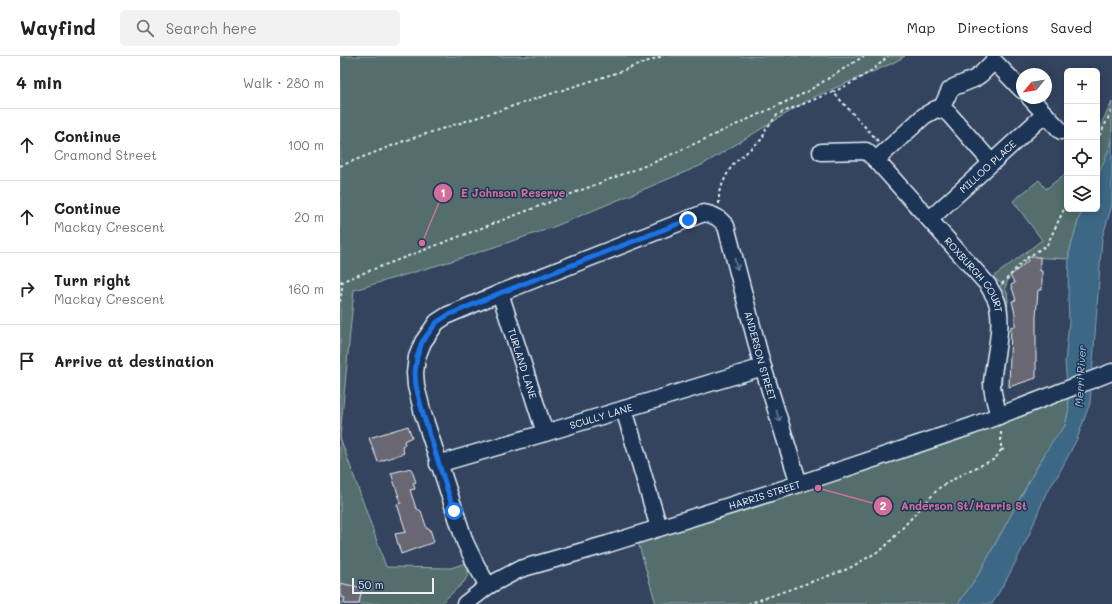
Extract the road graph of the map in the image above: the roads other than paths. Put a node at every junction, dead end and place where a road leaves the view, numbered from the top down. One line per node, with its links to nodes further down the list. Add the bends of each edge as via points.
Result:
1 (1016, 84): 3 (street, via 994,61 974,79 950,90)
2 (1036, 104): 4 (street)
3 (941, 109): 7 (street, via 928,112); 8 (street, via 949,114)
4 (1045, 114): 5 (street); 8 (street, MILLOO PLACE)
5 (1061, 130)
6 (821, 152): 7 (street, ROXBURGH COURT, via 866,151)
7 (876, 160): 9 (street, ROXBURGH COURT)
8 (991, 162): 9 (street, MILLOO PLACE)
9 (930, 219): 14 (street, ROXBURGH COURT, via 988,286 997,302 999,315 992,384)
10 (500, 293): 11 (street, ANDERSON STREET, one-way to 11, via 704,213 715,215 723,223); 15 (street, TURLAND LANE); 16 (street, via 448,315 437,322 422,342 417,357 416,386)
11 (763, 367): 13 (street, SCULLY LANE); 17 (street, ANDERSON STREET, one-way to 17)
12 (1109, 373): 14 (street, HARRIS STREET)
13 (624, 409): 15 (street, SCULLY LANE); 18 (street)
14 (999, 416): 17 (street, HARRIS STREET)
15 (545, 433): 16 (street, SCULLY LANE)
16 (438, 464): 19 (street, via 465,542)
17 (799, 484): 18 (street, HARRIS STREET)
18 (659, 528): 19 (street, HARRIS STREET, via 530,566)
19 (488, 586): 20 (street, HARRIS STREET)
20 (466, 604)

